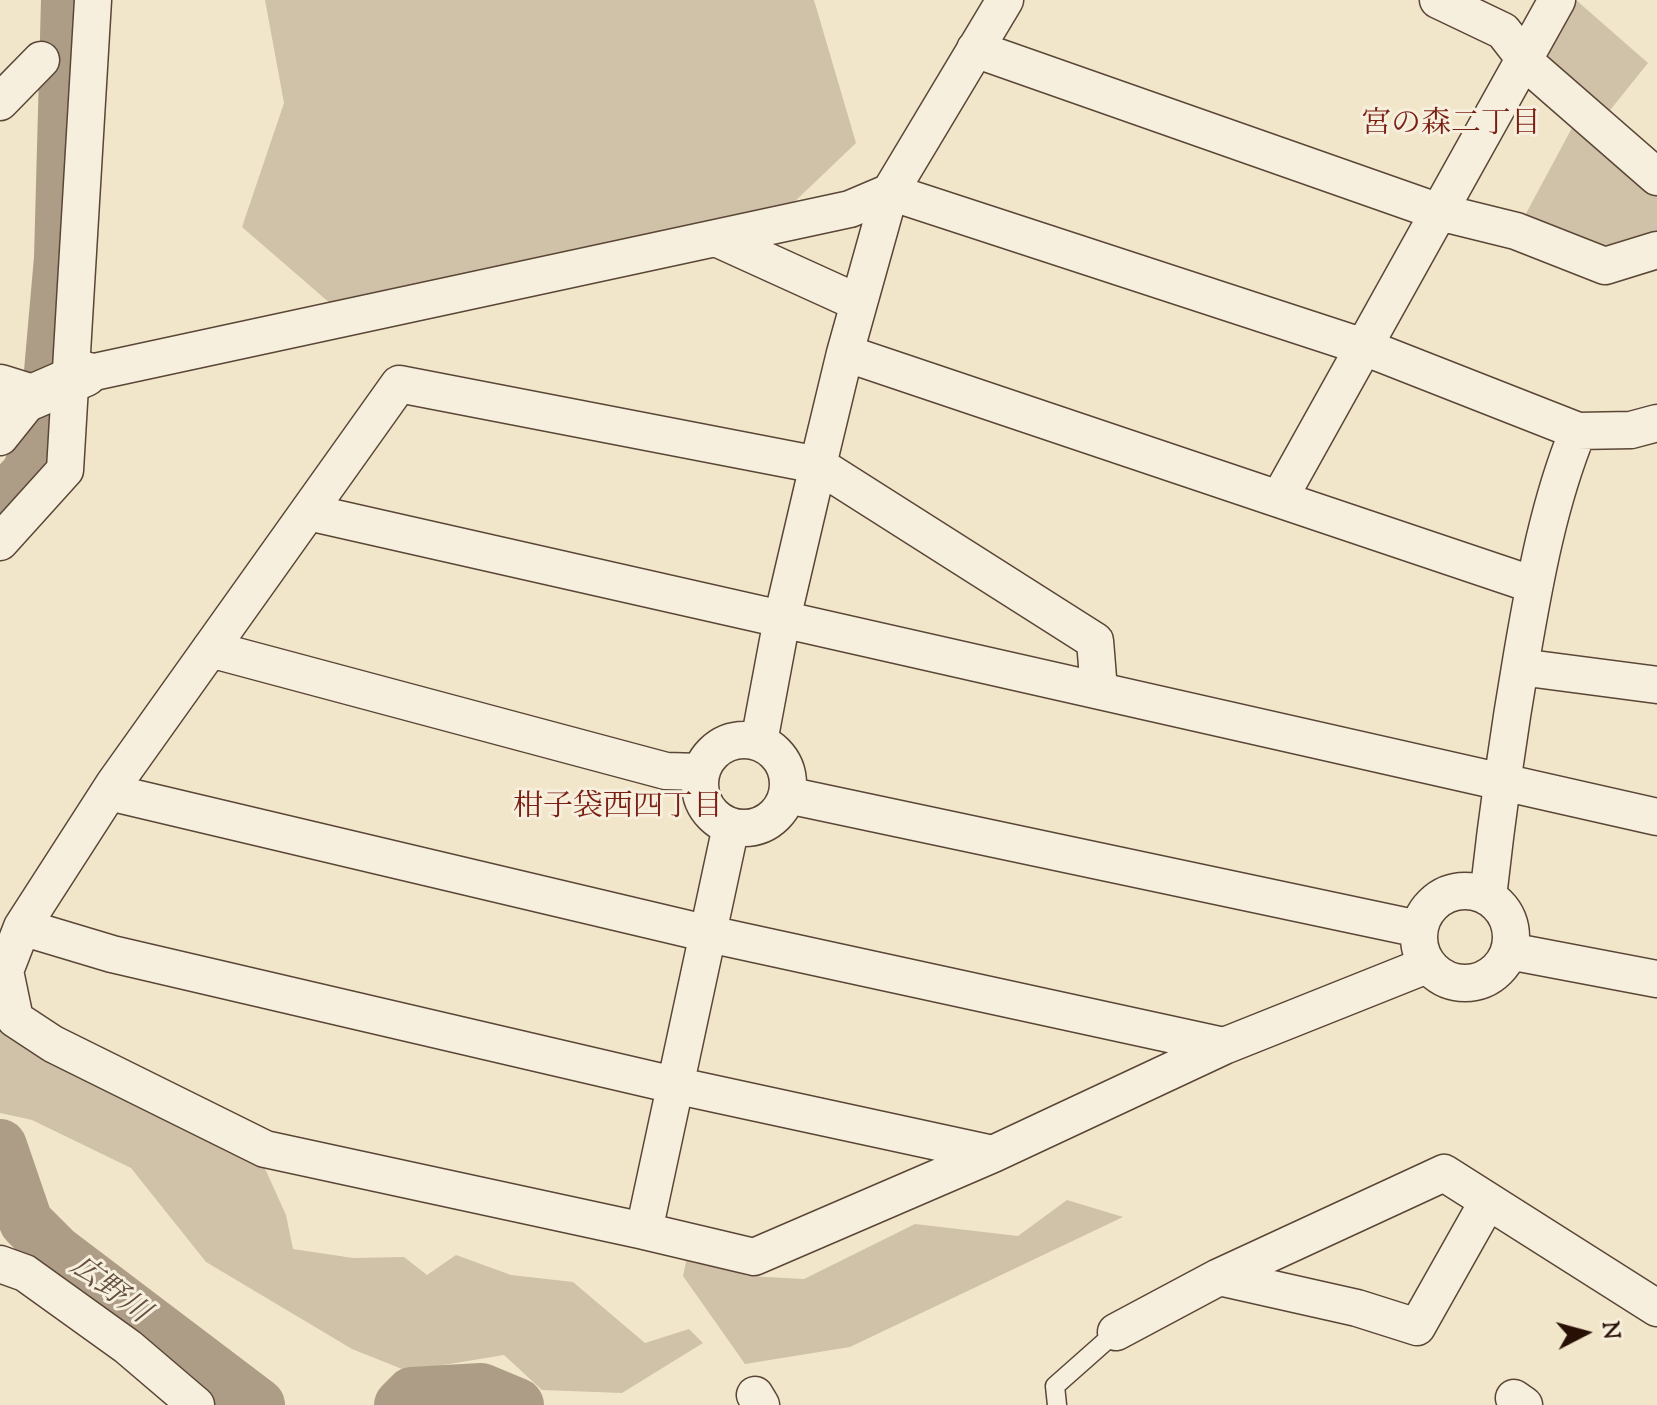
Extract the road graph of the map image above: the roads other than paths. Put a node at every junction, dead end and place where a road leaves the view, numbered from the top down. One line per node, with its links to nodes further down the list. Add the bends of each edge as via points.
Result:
1 (93, 0): 17 (street)
2 (1005, 0): 5 (street)
3 (1438, 0): 6 (street, via 1503,31)
4 (1557, 0): 6 (street)
5 (975, 49): 10 (street); 11 (street)
6 (1525, 57): 9 (street); 11 (street)
7 (41, 60): 8 (street)
8 (0, 102)
9 (1657, 177)
10 (890, 192): 12 (street, via 850,209); 14 (street); 15 (street)
11 (1439, 212): 13 (street, via 1516,231 1605,266); 15 (street)
12 (716, 238): 14 (street); 17 (street)
13 (1657, 250)
14 (859, 303): 16 (street)
15 (1364, 347): 19 (street); 22 (street)
16 (845, 353): 21 (street); 22 (street)
17 (47, 384): 20 (street); 24 (street, via 65,470)
18 (1657, 423): 19 (street, via 1631,430)
19 (1578, 431): 25 (street, via 1562,470)
20 (0, 437)
21 (818, 465): 23 (street, via 399,384); 26 (street); 30 (street, via 1095,641)
22 (1279, 499): 25 (street)
23 (308, 512): 26 (street); 27 (street)
24 (0, 542)
25 (1534, 585): 28 (street)
26 (782, 619): 30 (street); 31 (street)
27 (210, 649): 32 (street, via 666,771); 34 (street)
28 (1520, 667): 29 (street); 33 (street)
29 (1657, 685)
30 (1099, 690): 33 (street)
31 (759, 742): 32 (street, via 730,741 717,748); 35 (street, via 780,757)
32 (701, 772): 37 (street, via 702,799 718,821)
33 (1500, 781): 36 (street); 38 (street)
34 (109, 792): 39 (street); 41 (street)
35 (787, 795): 37 (street, via 781,808 759,826); 40 (street)
36 (1657, 817)
37 (731, 826): 41 (street)
38 (1488, 897): 40 (street, via 1459,891 1445,895 1424,915); 42 (street, via 1508,920)
39 (22, 927): 46 (street, via 112,954); 49 (street, via 5,971 15,1019 53,1044 265,1149)
40 (1419, 929): 43 (street)
41 (709, 934): 45 (street); 46 (street)
42 (1509, 951): 43 (street, via 1502,965 1479,982 1451,982); 44 (street)
43 (1427, 965): 45 (street)
44 (1657, 979)
45 (1224, 1046): 47 (street)
46 (674, 1085): 47 (street); 49 (street)
47 (993, 1154): 49 (street, via 754,1257)
48 (1488, 1201): 51 (street, via 1444,1173); 51 (street, via 1417,1327); 52 (street)
49 (644, 1231)
50 (0, 1264): 54 (street, via 25,1273 128,1347)
51 (1219, 1277): 53 (street)
52 (1657, 1308)
53 (1116, 1332): 55 (lane, via 1055,1386)
54 (196, 1405)
55 (1057, 1405)

